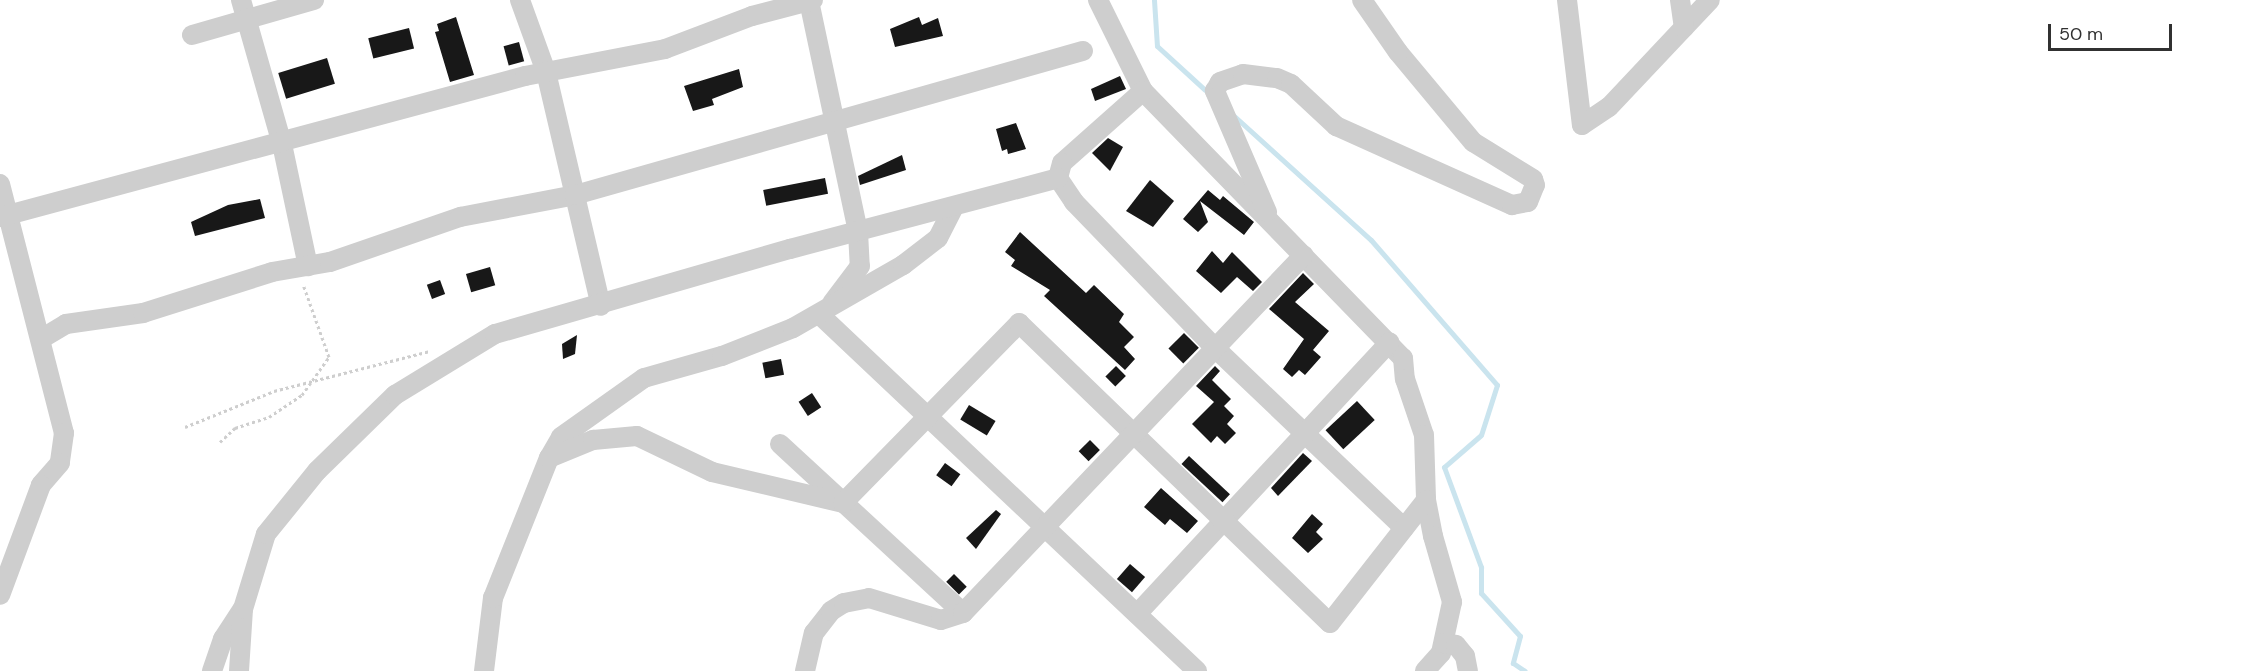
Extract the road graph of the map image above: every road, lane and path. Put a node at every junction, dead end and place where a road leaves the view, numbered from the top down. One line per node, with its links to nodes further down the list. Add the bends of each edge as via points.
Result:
1 (241, 0): 10 (street)
2 (314, 0): 10 (street)
3 (520, 0): 14 (street)
4 (1098, 0): 15 (street)
5 (1362, 0): 23 (street, via 1398,52 1473,142 1533,179 1535,185 1528,202 1512,205 1336,126 1291,84 1277,78 1243,74 1220,82 1215,91)
6 (1567, 0): 11 (street, via 1582,125 1609,107)
7 (1680, 0): 11 (street)
8 (1710, 0): 11 (street)
9 (811, 1): 14 (street, via 752,16 665,50); 16 (street)
10 (246, 19): 12 (street); 17 (street)
11 (1684, 28)
12 (192, 35)
13 (1083, 51): 16 (street)
14 (546, 72): 17 (street); 20 (street)
15 (1143, 91): 18 (street, via 1062,163); 23 (street)
16 (834, 121): 20 (street); 24 (street)
17 (282, 144): 22 (street); 26 (street)
18 (1058, 178): 21 (street); 31 (street, via 1074,202)
19 (0, 184): 22 (street)
20 (575, 195): 26 (street, via 460,217); 27 (street)
21 (953, 208): 24 (street); 28 (street, via 938,238 903,266)
22 (4, 216): 29 (street)
23 (1272, 223): 25 (street)
24 (858, 232): 27 (street); 28 (street, via 860,266)
25 (1305, 255): 30 (street); 31 (street)
26 (303, 267): 29 (street, via 143,313 66,324); 33 (path, via 329,357)
27 (601, 306): 47 (street, via 495,334 395,395 317,471 266,534)
28 (823, 312): 34 (street); 40 (street, via 722,356 644,378 561,437)
29 (41, 339): 46 (street, via 64,433 60,463 41,485)
30 (1390, 342): 36 (street); 41 (street, via 1403,358 1405,379 1424,435)
31 (1215, 348): 36 (street); 37 (street)
32 (437, 351): 33 (path)
33 (316, 379): 35 (path); 38 (path, via 302,395 269,417 235,428)
34 (928, 415): 37 (street, via 1019,323); 42 (street); 44 (street)
35 (185, 427)
36 (1304, 434): 43 (street); 45 (street)
37 (1131, 435): 43 (street); 44 (street)
38 (220, 442)
39 (780, 444): 42 (street)
40 (549, 458): 42 (street, via 593,440 637,436 712,472); 53 (street, via 493,598)
41 (1426, 500): 45 (street); 50 (street, via 1452,602)
42 (843, 503): 48 (street)
43 (1222, 523): 45 (street, via 1330,623); 49 (street)
44 (1044, 525): 48 (street); 49 (street)
45 (1404, 528)
46 (0, 595)
47 (243, 609): 51 (street, via 223,639); 52 (street)
48 (963, 613): 54 (street, via 941,620 869,598 844,603 831,611 814,633)
49 (1137, 614): 55 (street)
50 (1444, 643): 56 (street, via 1441,653); 57 (street, via 1456,645 1466,656)
51 (212, 671)
52 (239, 671)
53 (484, 671)
54 (805, 671)
55 (1197, 671)
56 (1425, 671)
57 (1468, 671)

